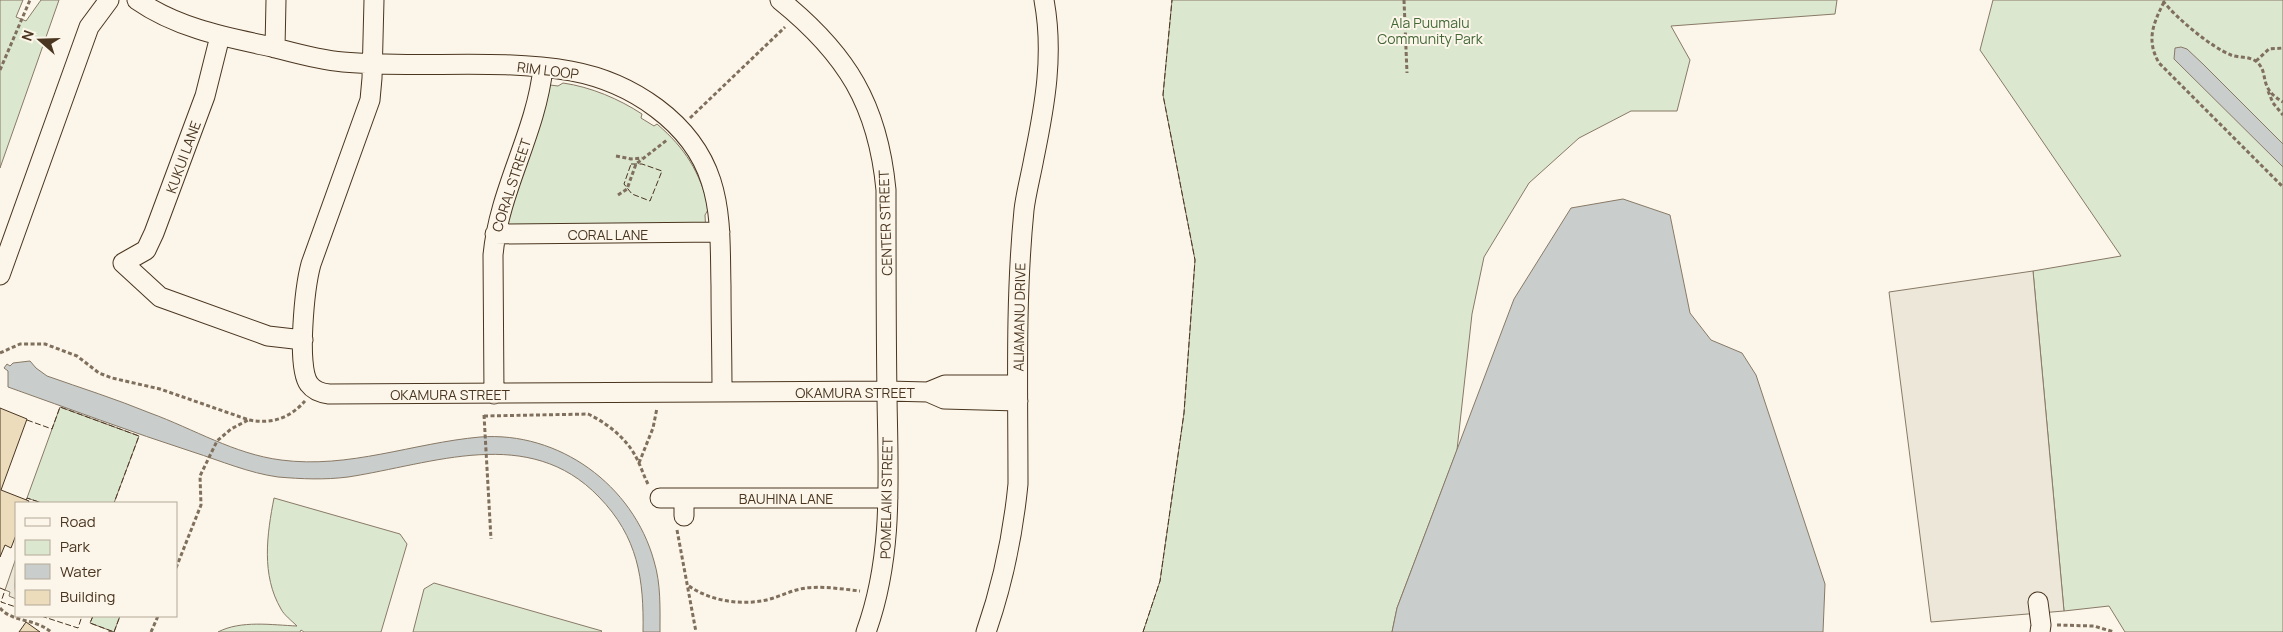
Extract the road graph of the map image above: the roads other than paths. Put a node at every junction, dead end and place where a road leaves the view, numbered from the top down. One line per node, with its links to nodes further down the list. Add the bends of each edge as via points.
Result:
1 (109, 0): 13 (street, via 89,27)
2 (137, 0): 7 (street, RIM LOOP, via 170,19)
3 (276, 0): 8 (street)
4 (374, 0): 9 (street)
5 (780, 0): 15 (street, CENTER STREET, via 830,48 864,98 877,134 886,190)
6 (1044, 0): 17 (street, ALIAMANU DRIVE, via 1050,61 1024,207 1019,260)
7 (220, 36): 8 (street, RIM LOOP); 14 (street, KUKUI LANE, via 205,96 154,233 146,250 123,263 160,297 268,336)
8 (274, 48): 9 (street, RIM LOOP, via 342,62)
9 (372, 63): 10 (street, RIM LOOP); 14 (street, OKAMURA STREET, via 371,92 364,121 307,280)
10 (543, 68): 11 (street, RIM LOOP, via 572,71 608,82 656,107 680,128 698,152 710,179); 12 (street, CORAL STREET, via 539,99 504,198)
11 (720, 232): 12 (street, CORAL LANE); 16 (street, RIM LOOP)
12 (495, 234): 18 (street, CORAL STREET)
13 (0, 275)
14 (303, 340): 18 (street, OKAMURA STREET, via 306,379 323,393)
15 (886, 391): 16 (street, OKAMURA STREET); 17 (street, OKAMURA STREET, via 928,392 944,399); 20 (street, POMELAIKI STREET)
16 (722, 392): 18 (street, OKAMURA STREET)
17 (1018, 393): 24 (street, ALIAMANU DRIVE, via 1015,519 1002,583)
18 (494, 394)
19 (660, 498): 20 (street, BAUHINA LANE, via 681,512)
20 (888, 498): 23 (street, POMELAIKI STREET, via 883,574)
21 (2038, 602): 22 (street, via 2041,625)
22 (2048, 629)
23 (866, 632)
24 (986, 632)

